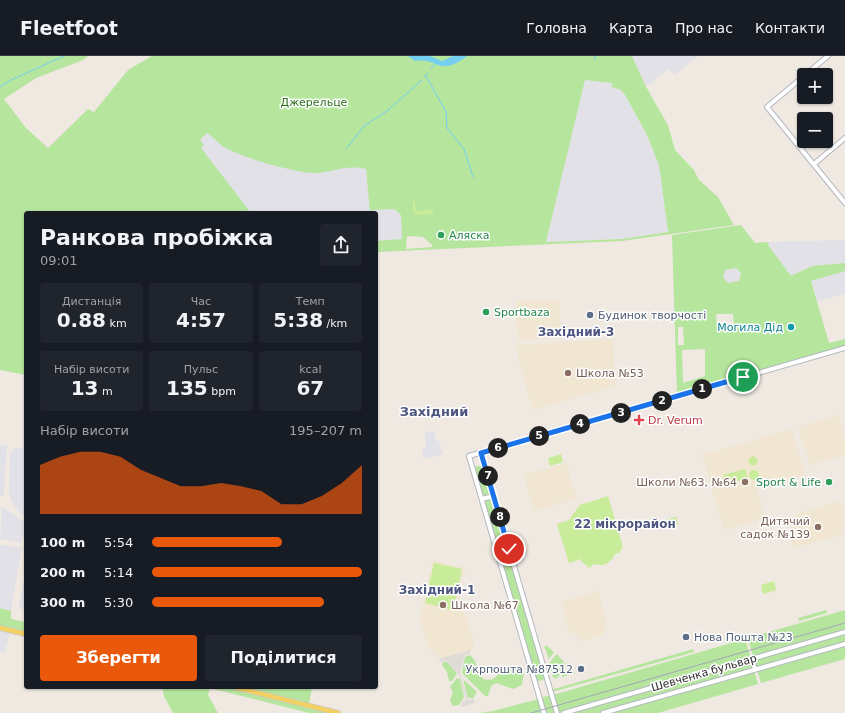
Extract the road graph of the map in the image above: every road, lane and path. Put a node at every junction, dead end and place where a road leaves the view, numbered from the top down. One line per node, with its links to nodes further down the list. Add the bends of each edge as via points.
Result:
1 (828, 56): 2 (street)
2 (814, 68)
3 (797, 83): 5 (street, via 768,107)
4 (845, 138): 5 (street)
5 (814, 164): 6 (street)
6 (845, 203)
7 (845, 348): 8 (street)
8 (481, 453): 9 (street); 10 (street, via 469,456)
9 (493, 496): 10 (street); 20 (street)
10 (482, 499): 19 (street)
11 (0, 628): 13 (main road)
12 (845, 632): 15 (street, Шевченка бульвар)
13 (24, 634)
14 (845, 644): 16 (street, Шевченка бульвар)
15 (752, 659): 16 (street); 21 (street, Шевченка бульвар)
16 (755, 669): 22 (street, Шевченка бульвар)
17 (242, 689): 18 (main road)
18 (338, 713)
19 (544, 713)
20 (557, 713)
21 (564, 713)
22 (603, 713)

